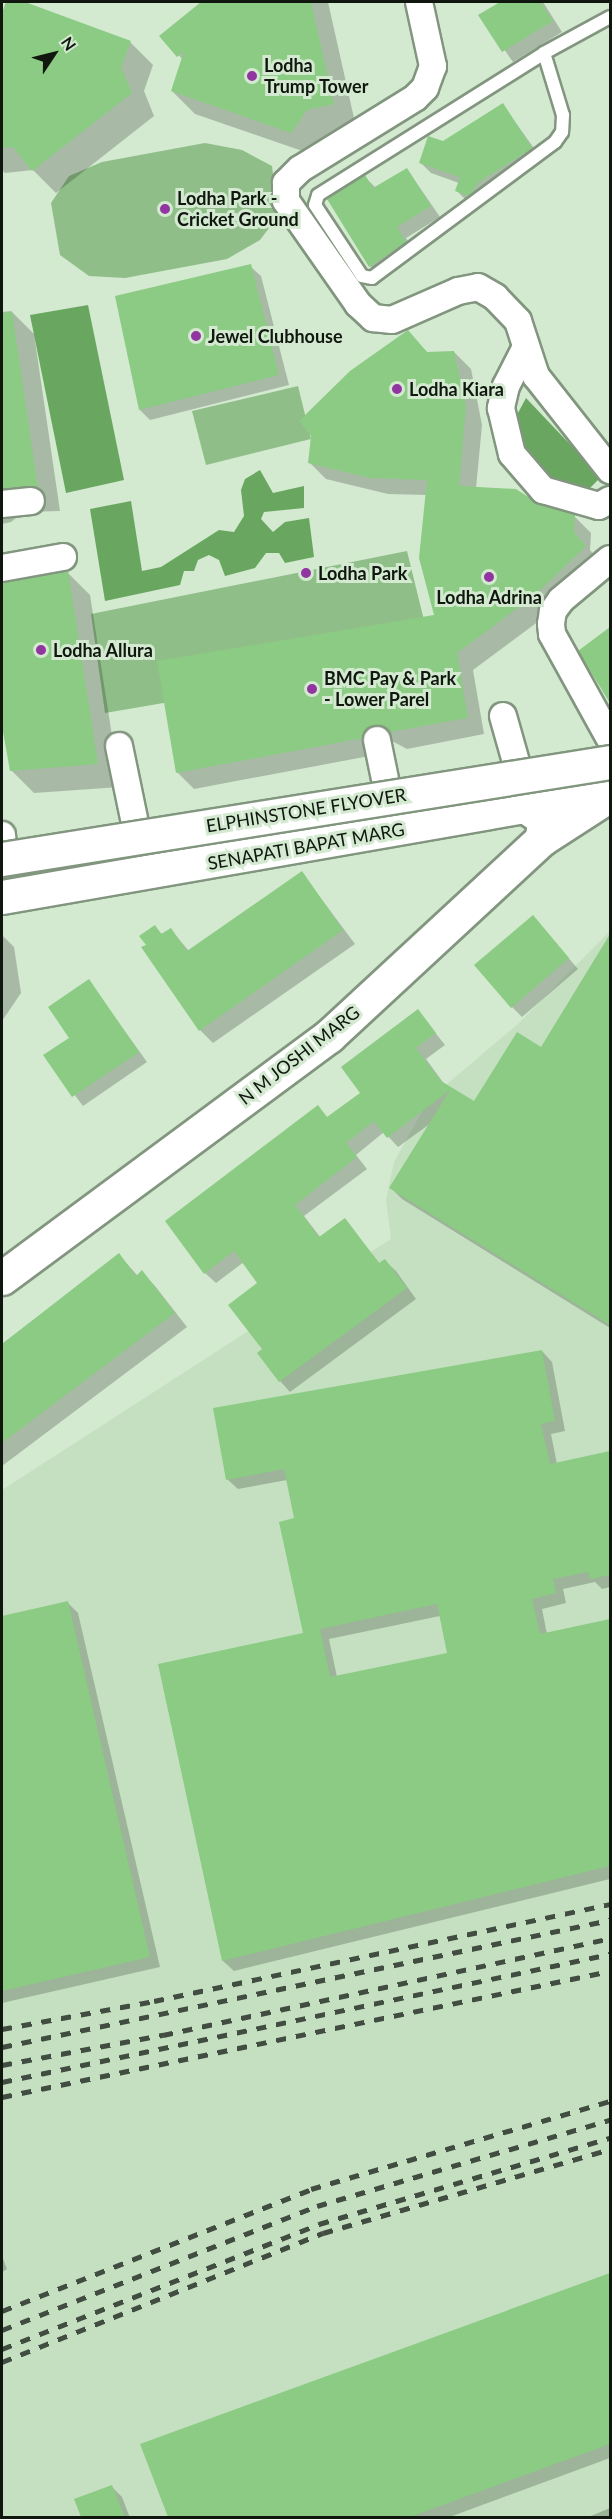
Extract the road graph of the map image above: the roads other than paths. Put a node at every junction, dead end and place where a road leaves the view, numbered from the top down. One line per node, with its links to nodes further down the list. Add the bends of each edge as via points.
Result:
1 (419, 2): 4 (street, via 433,66 425,88 300,169 286,183 286,201 358,304 373,318 392,321 458,291 478,287 495,297 518,321)
2 (610, 17): 3 (lane)
3 (544, 53): 3 (lane, via 563,115 562,132 555,142 372,278 362,276 315,204 318,195)
4 (521, 356): 5 (street); 6 (street, via 506,386 501,408 512,454 543,490 599,506)
5 (610, 471)
6 (610, 500)
7 (31, 501): 8 (street)
8 (2, 504)
9 (63, 557): 11 (street)
10 (610, 559): 13 (street, via 561,600 550,624)
11 (2, 568)
12 (503, 716): 17 (street)
13 (610, 739)
14 (370, 742): 20 (street)
15 (119, 746): 23 (street)
16 (610, 747): 17 (main road)
17 (516, 762): 20 (main road); 22 (main road)
18 (610, 762): 25 (main road, ELPHINSTONE FLYOVER, bridge)
19 (610, 783): 26 (main road, ELPHINSTONE FLYOVER)
20 (379, 785): 23 (main road)
21 (610, 793): 22 (main road, SENAPATI BAPAT MARG); 24 (main road, N M JOSHI MARG)
22 (528, 808): 24 (main road, via 544,819); 27 (main road, SENAPATI BAPAT MARG)
23 (135, 823): 25 (main road)
24 (542, 839): 28 (main road, N M JOSHI MARG, via 329,1036)
25 (2, 846)
26 (2, 879)
27 (2, 897)
28 (2, 1278)

